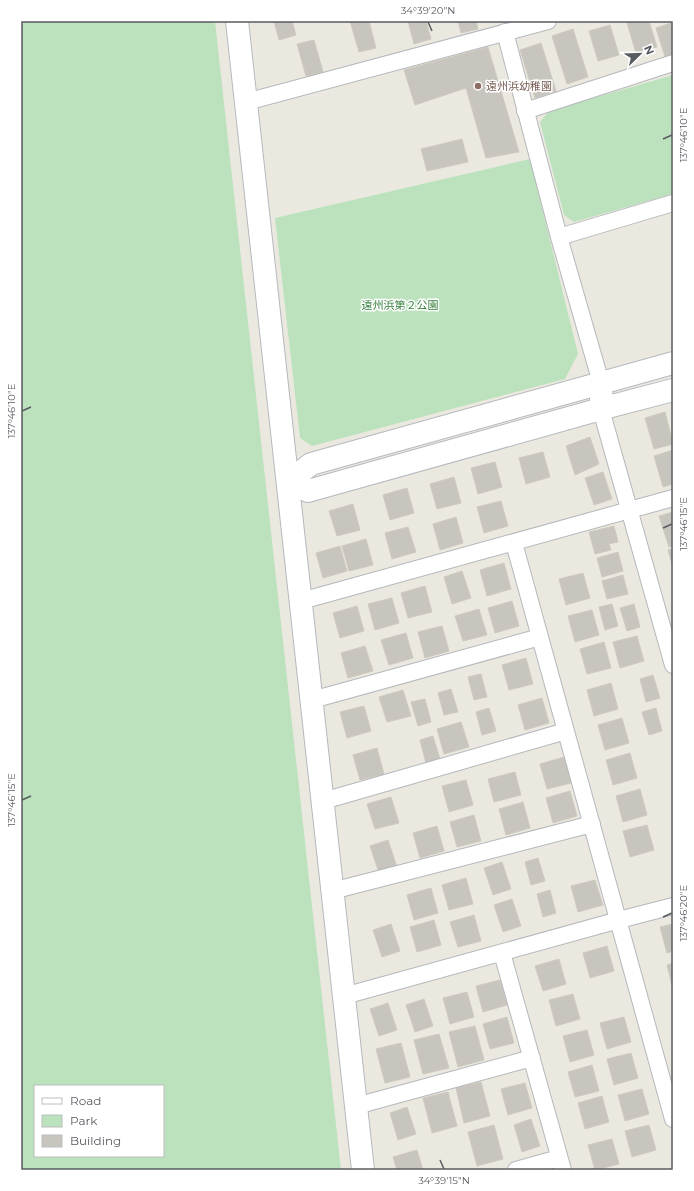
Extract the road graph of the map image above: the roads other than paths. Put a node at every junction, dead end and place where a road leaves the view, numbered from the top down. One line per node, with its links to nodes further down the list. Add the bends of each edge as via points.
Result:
1 (237, 21): 5 (street)
2 (548, 21): 3 (street)
3 (505, 32): 5 (street); 6 (street)
4 (673, 63): 6 (street)
5 (246, 102): 13 (street)
6 (525, 111): 8 (street)
7 (673, 203): 8 (street)
8 (559, 236): 10 (street)
9 (673, 363): 10 (street)
10 (598, 385): 12 (street); 13 (street, via 311,464)
11 (673, 390): 12 (street)
12 (604, 408): 13 (street, via 308,491); 15 (street)
13 (288, 482): 17 (street)
14 (673, 498): 15 (street)
15 (629, 510): 16 (street); 19 (street)
16 (514, 542): 17 (street); 18 (street)
17 (301, 601): 20 (street)
18 (540, 637): 20 (street); 21 (street)
19 (673, 665)
20 (312, 700): 22 (street)
21 (566, 731): 22 (street); 23 (street)
22 (323, 801): 24 (street)
23 (592, 824): 24 (street); 26 (street)
24 (332, 891): 28 (street)
25 (673, 906): 26 (street)
26 (619, 920): 27 (street); 31 (street)
27 (502, 952): 28 (street); 29 (street)
28 (344, 996): 30 (street)
29 (532, 1058): 30 (street); 32 (street)
30 (356, 1106): 33 (street)
31 (673, 1119)
32 (561, 1164): 34 (street)
33 (363, 1170)
34 (516, 1170)

